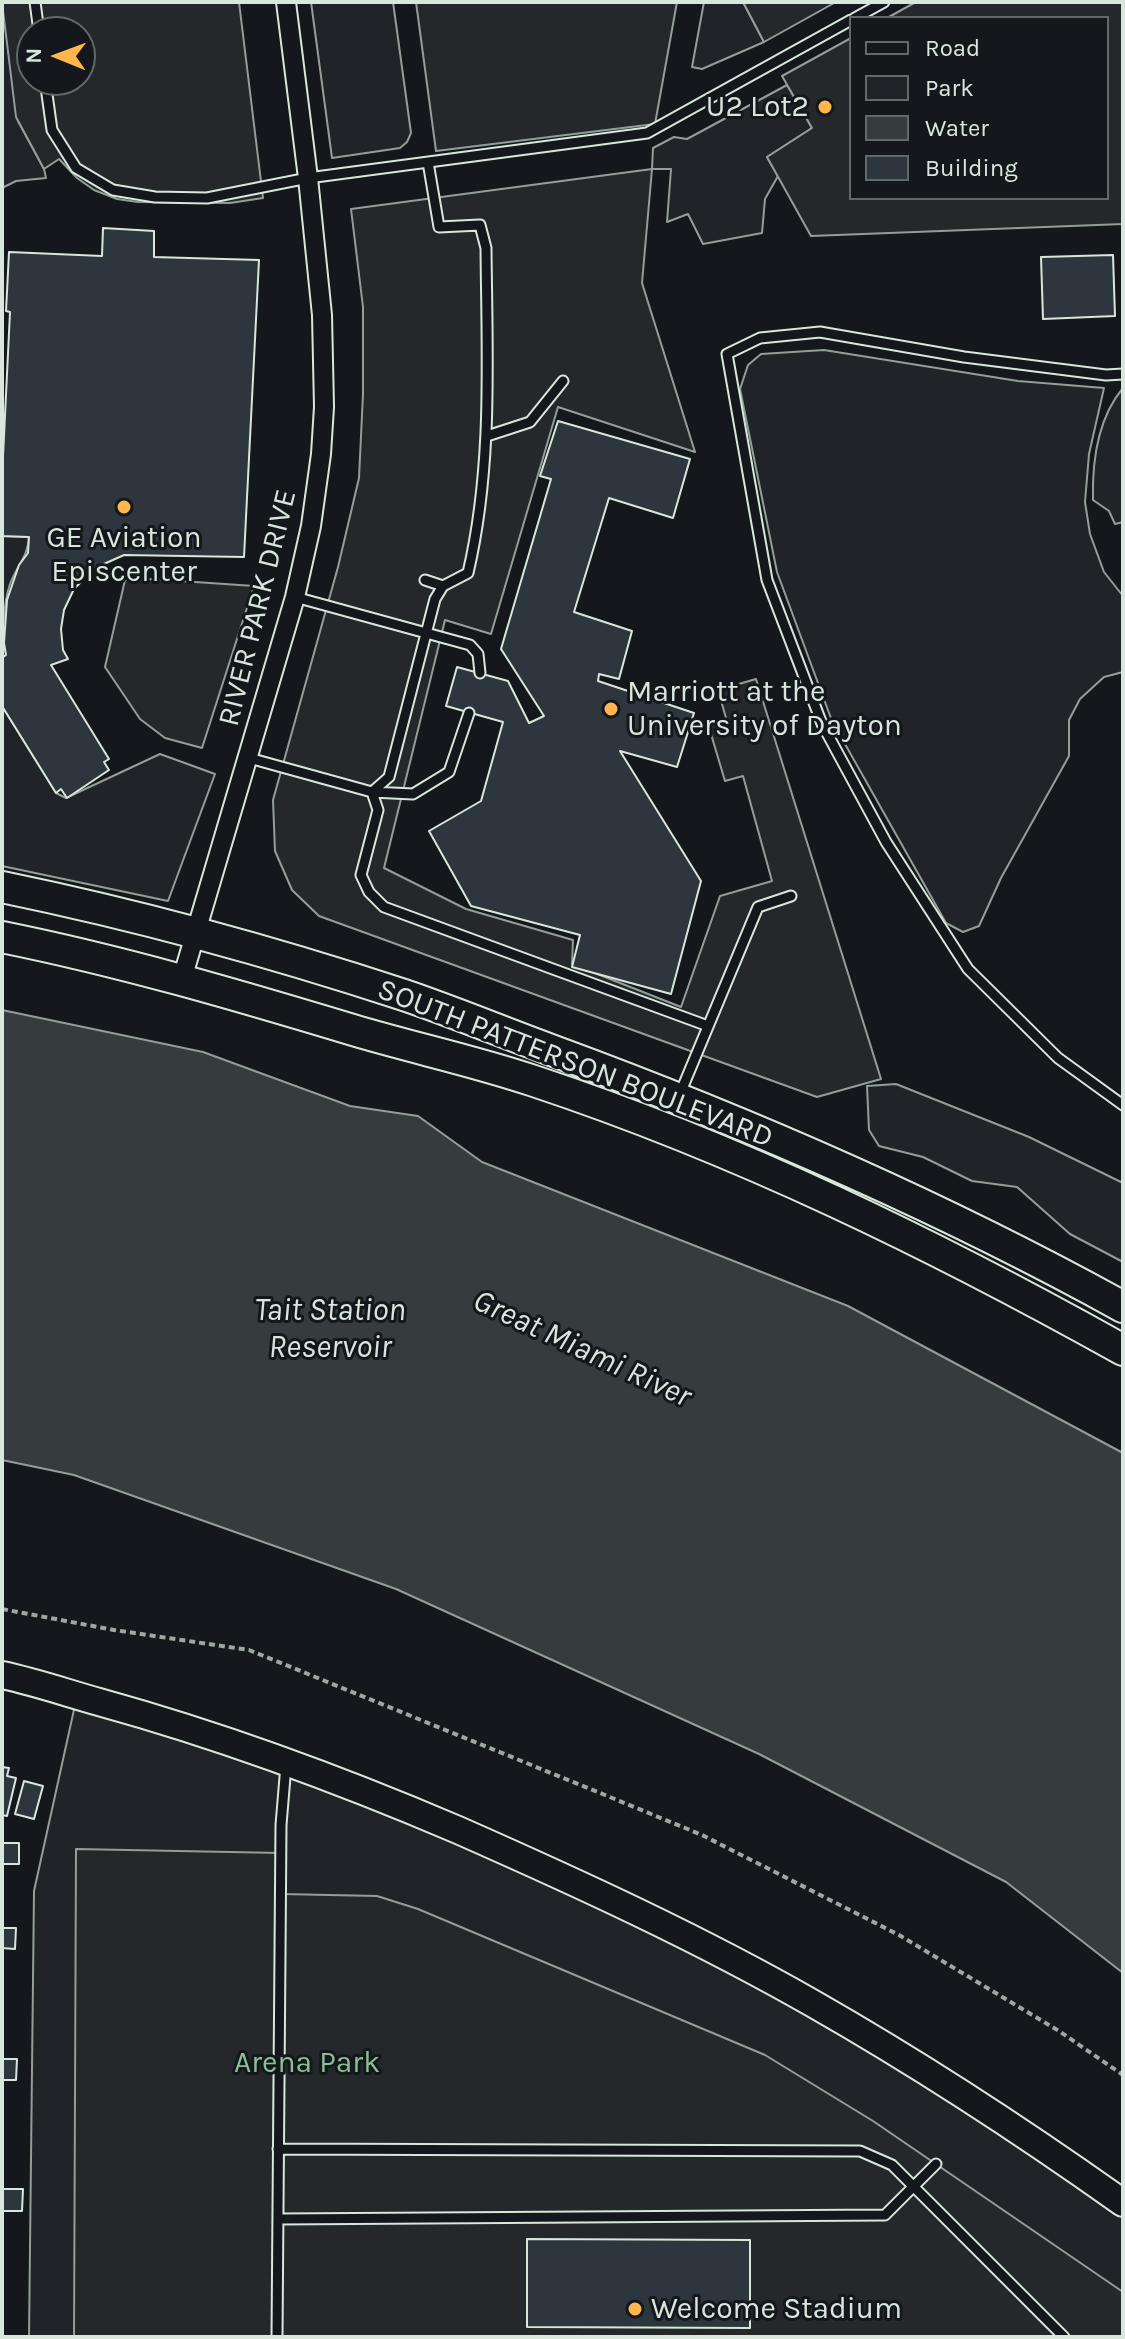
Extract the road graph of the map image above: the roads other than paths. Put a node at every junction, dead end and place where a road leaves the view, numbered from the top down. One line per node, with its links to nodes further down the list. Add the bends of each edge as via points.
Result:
1 (286, 2): 7 (street, RIVER PARK DRIVE)
2 (884, 2): 3 (lane)
3 (858, 16)
4 (849, 21): 6 (lane, via 647,133)
5 (47, 96): 7 (lane, via 52,130 76,168 113,190 207,198)
6 (428, 162): 7 (lane); 10 (lane, via 439,227 480,225 486,248)
7 (308, 178): 13 (street, RIVER PARK DRIVE, via 324,407 315,504)
8 (1123, 374): 26 (lane, via 964,357 820,332 760,338 727,354 767,580 822,724 886,842 968,969 1058,1058)
9 (563, 381): 10 (lane, via 530,422)
10 (487, 436): 12 (lane, via 480,523 468,573)
11 (425, 580): 12 (lane)
12 (443, 586): 14 (lane)
13 (295, 597): 14 (lane); 17 (street, RIVER PARK DRIVE)
14 (426, 633): 15 (lane, via 470,645 478,654); 18 (lane, via 389,777)
15 (480, 673)
16 (469, 713): 18 (lane, via 449,772 413,794)
17 (249, 758): 18 (lane); 21 (street, RIVER PARK DRIVE)
18 (372, 792): 24 (lane, via 378,810 361,875 384,907)
19 (2, 887): 21 (main road, SOUTH PATTERSON BOULEVARD)
20 (791, 896): 24 (lane, via 758,907)
21 (195, 933): 23 (street, RIVER PARK DRIVE); 25 (main road, SOUTH PATTERSON BOULEVARD, via 405,995)
22 (2, 937): 23 (main road, SOUTH PATTERSON BOULEVARD)
23 (182, 979): 28 (main road, SOUTH PATTERSON BOULEVARD, via 623,1105 930,1247)
24 (708, 1026): 25 (lane)
25 (664, 1099): 27 (main road, SOUTH PATTERSON BOULEVARD, via 945,1215)
26 (1123, 1105)
27 (1123, 1307)
28 (1123, 1350)
29 (2, 1675): 30 (main road)
30 (286, 1760): 31 (lane); 34 (main road, via 562,1876 810,2002 934,2075)
31 (278, 2149): 33 (lane, via 860,2151 892,2165); 35 (lane)
32 (936, 2164): 33 (lane)
33 (912, 2186): 35 (lane, via 885,2215); 37 (lane)
34 (1123, 2203)
35 (278, 2219): 36 (lane)
36 (277, 2337)
37 (1064, 2337)

